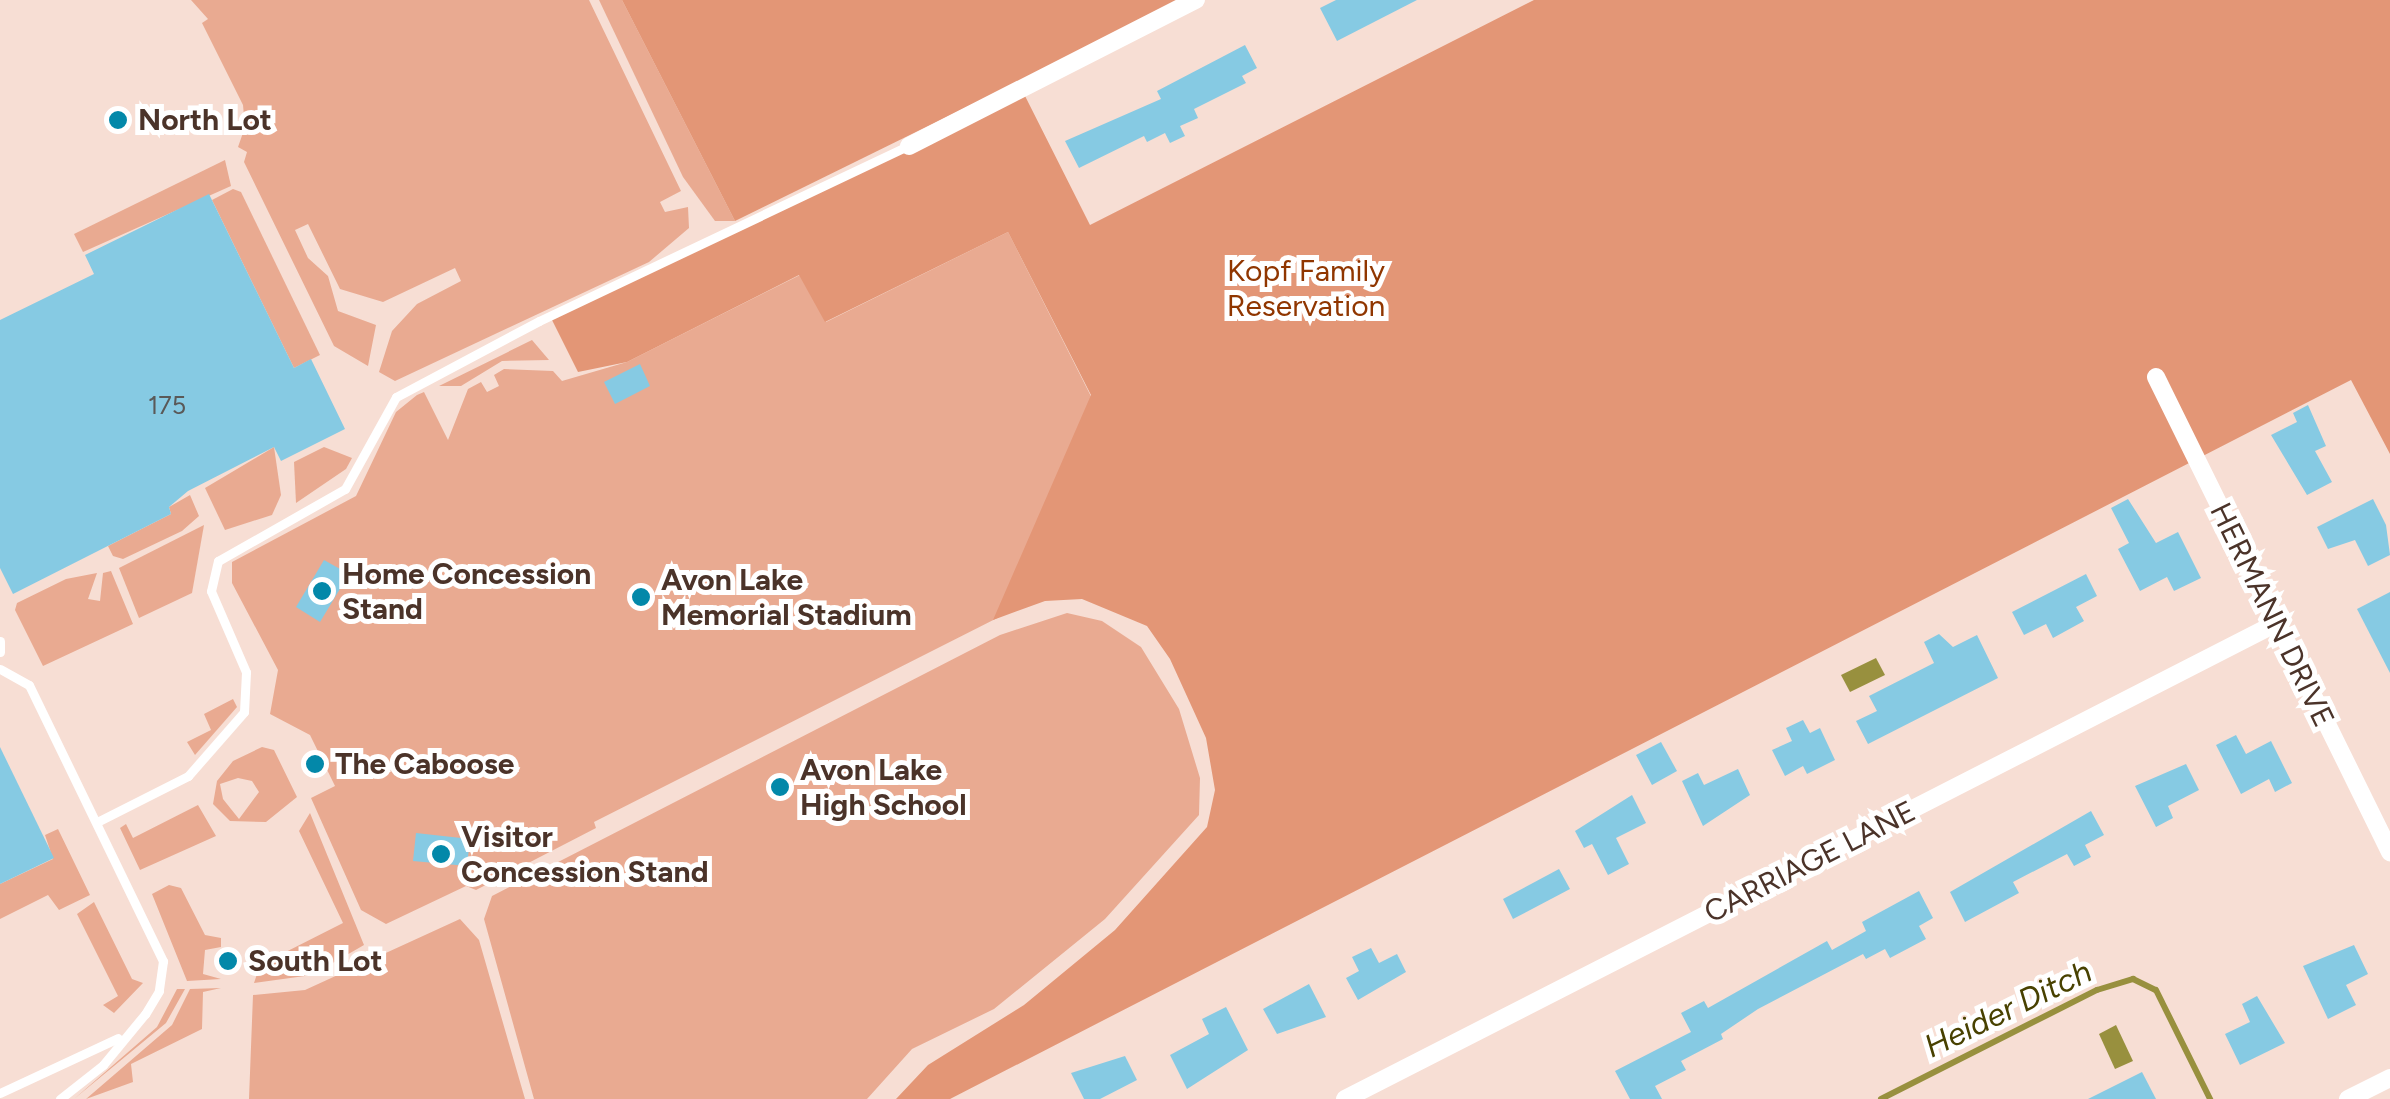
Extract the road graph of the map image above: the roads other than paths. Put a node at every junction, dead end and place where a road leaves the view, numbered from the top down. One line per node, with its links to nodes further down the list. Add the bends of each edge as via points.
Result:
1 (1196, 0): 2 (street)
2 (909, 146): 8 (lane, via 396,397 345,489 218,561 211,591 246,672 244,712 188,776)
3 (2156, 377): 4 (street, HERMANN DRIVE)
4 (2275, 624): 9 (street, HERMANN DRIVE); 14 (street, CARRIAGE LANE)
5 (0, 640): 6 (lane)
6 (0, 652)
7 (0, 669): 8 (lane, via 30,685)
8 (98, 822): 10 (lane, via 163,961 154,1000)
9 (2390, 852)
10 (120, 1036): 12 (lane); 13 (lane, via 102,1065)
11 (2390, 1078): 15 (street)
12 (0, 1094)
13 (60, 1099)
14 (1345, 1099)
15 (2348, 1099)

